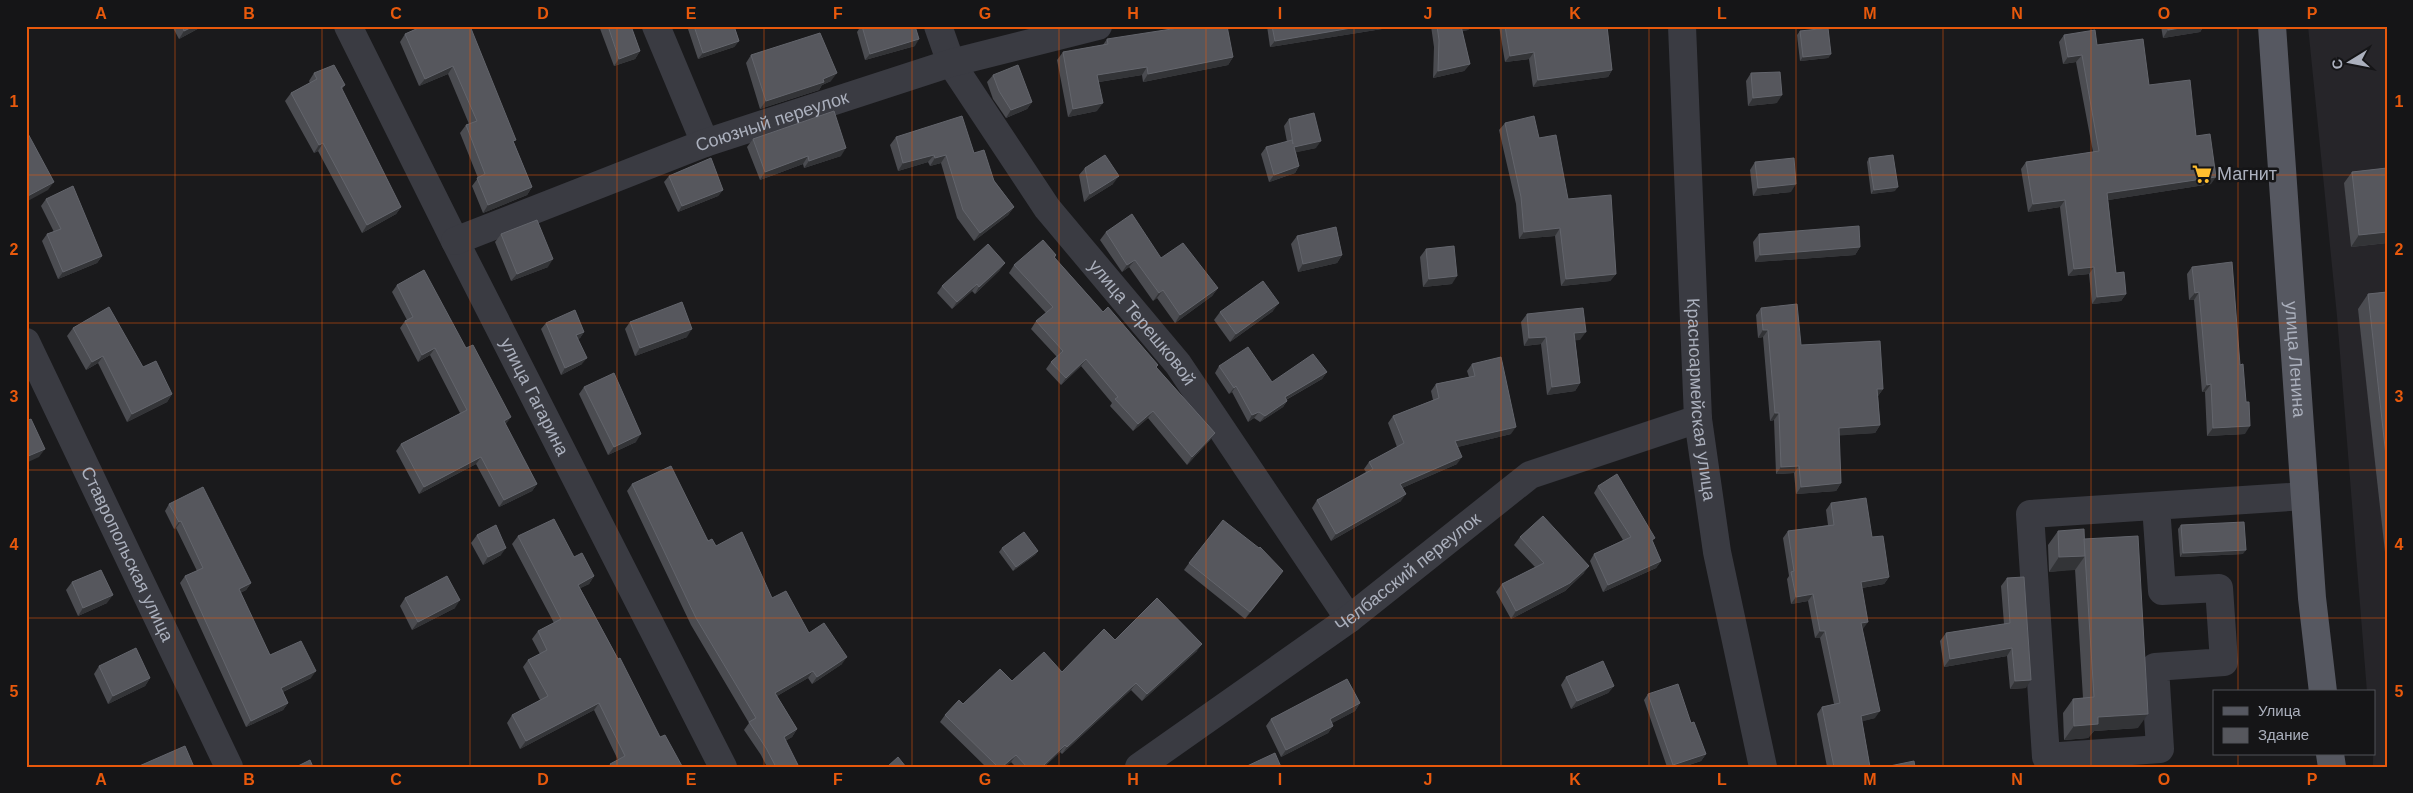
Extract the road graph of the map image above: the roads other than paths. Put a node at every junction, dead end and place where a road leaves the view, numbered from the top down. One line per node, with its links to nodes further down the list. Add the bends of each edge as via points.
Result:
1 (348, 26): 9 (street, улица Гагарина)
2 (656, 26): 8 (street)
3 (938, 26): 7 (street, улица Терешковой)
4 (1098, 26): 7 (street, Союзный переулок)
5 (1682, 26): 11 (street, Красноармейская улица)
6 (2272, 26): 12 (main road, улица Ленина)
7 (952, 63): 8 (street, Союзный переулок); 14 (street, улица Терешковой, via 1047,208 1178,364)
8 (705, 144): 9 (street, Союзный переулок)
9 (455, 241): 17 (street, улица Гагарина)
10 (26, 342): 16 (street, Ставропольская улица)
11 (1698, 419): 14 (street, Челбасский переулок, via 1530,475); 19 (street, Красноармейская улица, via 1717,552)
12 (2305, 496): 13 (street); 15 (main road, улица Ленина)
13 (2156, 506): 13 (street, via 2030,514 2046,757 2160,749 2155,667 2224,662 2219,588 2162,591)
14 (1349, 619): 18 (street, Челбасский переулок)
15 (2323, 690)
16 (230, 767)
17 (723, 767)
18 (1138, 767)
19 (1763, 767)

